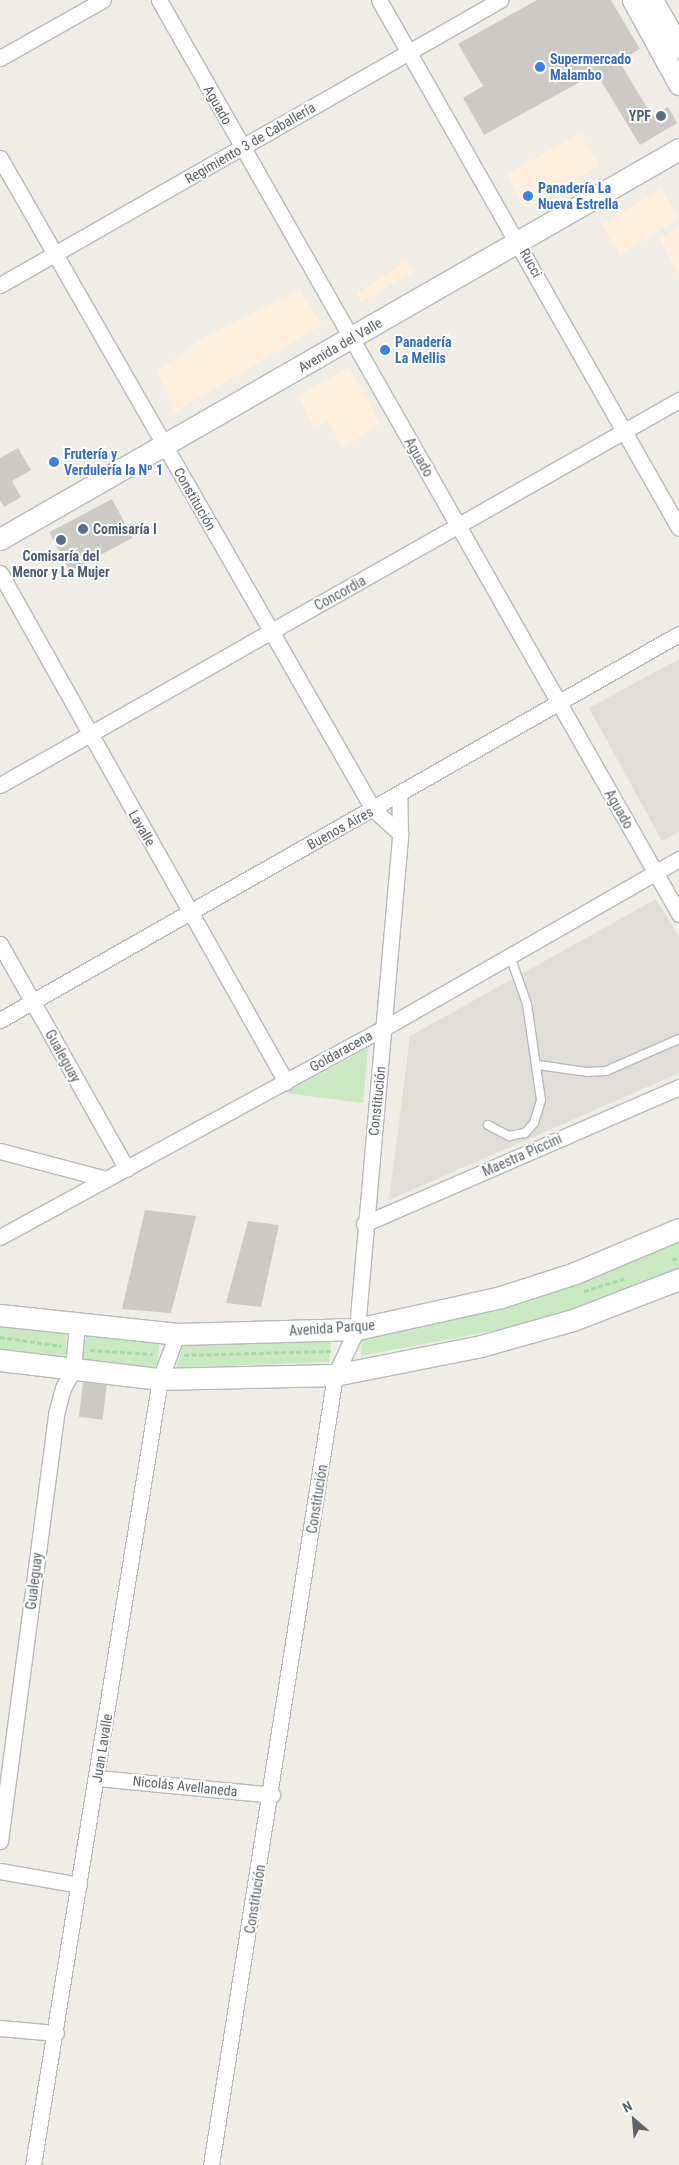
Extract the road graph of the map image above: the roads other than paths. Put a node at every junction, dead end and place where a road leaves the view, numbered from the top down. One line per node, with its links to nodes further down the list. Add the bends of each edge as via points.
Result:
1 (103, 0): 9 (street)
2 (159, 0): 11 (street, Aguado)
3 (379, 0): 8 (street, Rucci)
4 (500, 0): 8 (street, Regimiento 3 de Caballería)
5 (633, 0): 10 (main road)
6 (652, 0): 7 (main road)
7 (679, 47)
8 (409, 52): 11 (street, Regimiento 3 de Caballería); 14 (street, Rucci)
9 (0, 58)
10 (679, 84)
11 (242, 147): 15 (street, Regimiento 3 de Caballería); 17 (street, Aguado)
12 (679, 149): 14 (main road, Avenida del Valle)
13 (0, 158): 15 (street, Constitución)
14 (520, 242): 17 (main road, Avenida del Valle); 19 (street, Rucci)
15 (54, 255): 16 (street, Regimiento 3 de Caballería); 20 (street, Constitución)
16 (0, 285)
17 (351, 338): 20 (main road, Avenida del Valle); 21 (street, Aguado)
18 (679, 400): 19 (street, Concordia)
19 (625, 433): 21 (street, Concordia); 22 (street, Rucci)
20 (164, 445): 23 (main road, Avenida del Valle); 25 (street, Constitución)
21 (459, 527): 25 (street, Concordia); 27 (street, Aguado)
22 (679, 528)
23 (0, 540)
24 (0, 573): 28 (street, Lavalle)
25 (271, 632): 28 (street, Concordia); 31 (street, Constitución)
26 (679, 634): 27 (street, Buenos Aires)
27 (559, 702): 30 (street, Buenos Aires); 34 (street, Aguado)
28 (89, 735): 29 (street, Concordia); 35 (street, Lavalle)
29 (0, 785)
30 (399, 794): 31 (street, Buenos Aires); 32 (street, Constitución)
31 (373, 809): 32 (street, Constitución); 35 (street, Buenos Aires)
32 (400, 833): 41 (street, Constitución)
33 (679, 859): 34 (street, Goldaracena)
34 (656, 872): 36 (street, Aguado); 38 (street, Goldaracena)
35 (191, 912): 39 (street, Buenos Aires); 44 (street, Lavalle)
36 (679, 914)
37 (0, 944): 39 (street, Gualeguay)
38 (510, 956): 41 (street, Goldaracena); 43 (lane, via 527,1004)
39 (33, 1002): 40 (street, Buenos Aires); 48 (street, Gualeguay)
40 (0, 1020)
41 (384, 1028): 44 (street, Goldaracena); 50 (street, Constitución)
42 (679, 1039): 43 (lane, via 606,1071 586,1072)
43 (538, 1065): 46 (lane, via 541,1100 534,1123 525,1132 509,1136)
44 (286, 1082): 48 (street, Goldaracena)
45 (679, 1087): 50 (street, Maestra Piccini)
46 (488, 1125)
47 (0, 1151): 49 (street)
48 (127, 1169): 49 (street, Goldaracena)
49 (106, 1179): 52 (street, Goldaracena)
50 (364, 1224): 56 (street, Constitución)
51 (679, 1229): 56 (main road, Avenida Parque, via 575,1273 501,1297)
52 (0, 1237)
53 (679, 1279): 60 (main road, via 573,1320 518,1336)
54 (0, 1315): 55 (main road, Avenida Parque)
55 (77, 1324): 57 (main road, Avenida Parque); 59 (street, Gualeguay)
56 (357, 1329): 57 (main road, Avenida Parque); 60 (street, Constitución)
57 (177, 1334): 61 (street, Juan Lavalle)
58 (0, 1360): 59 (main road)
59 (74, 1370): 61 (main road); 64 (street, Gualeguay, via 63,1388 56,1414)
60 (335, 1375): 61 (main road); 63 (street, Constitución)
61 (160, 1379): 62 (street, Juan Lavalle)
62 (97, 1778): 63 (street, Nicolás Avellaneda); 66 (street, Juan Lavalle)
63 (272, 1795): 70 (street, Constitución)
64 (0, 1841)
65 (0, 1871): 66 (street)
66 (80, 1886): 68 (street, Juan Lavalle)
67 (0, 2028): 68 (street)
68 (56, 2033): 69 (street, Juan Lavalle)
69 (33, 2165)
70 (211, 2165)

